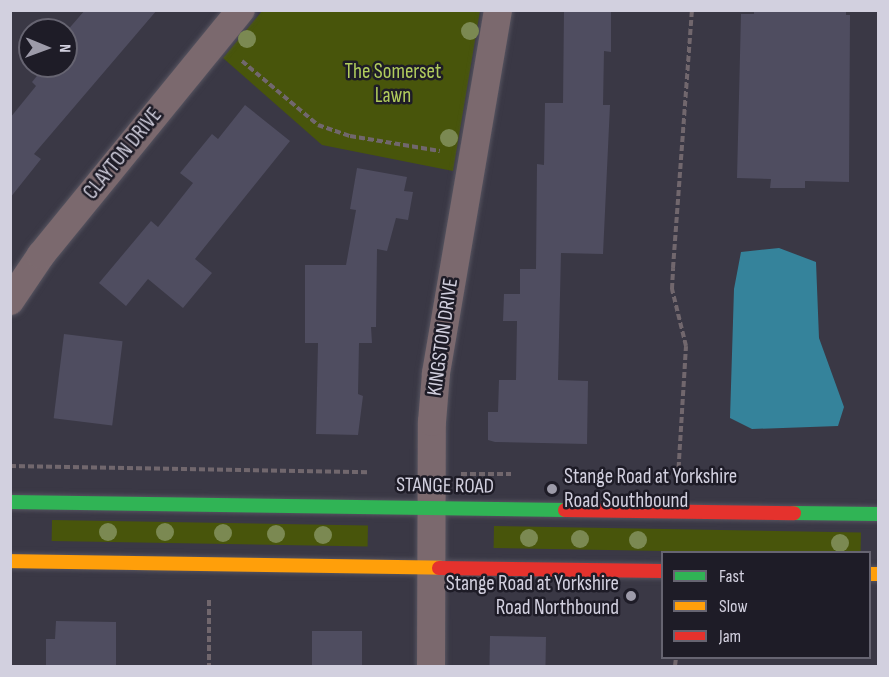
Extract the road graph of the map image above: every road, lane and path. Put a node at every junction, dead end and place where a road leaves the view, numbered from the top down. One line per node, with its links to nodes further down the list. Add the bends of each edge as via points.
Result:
1 (241, 10): 6 (street, CLAYTON DRIVE, via 41,255)
2 (498, 10): 11 (street, KINGSTON DRIVE, via 436,373)
3 (692, 10): 9 (path, via 672,289 686,346)
4 (242, 61): 5 (path, via 318,125 350,136)
5 (440, 151)
6 (10, 301)
7 (10, 466): 8 (path)
8 (373, 472)
9 (678, 477)
10 (10, 502): 11 (main road, STANGE ROAD)
11 (432, 507): 12 (main road, STANGE ROAD); 14 (street, KINGSTON DRIVE)
12 (879, 514)
13 (10, 561): 14 (main road)
14 (430, 567): 15 (main road); 18 (street, KINGSTON DRIVE)
15 (661, 571)
16 (209, 600): 17 (path)
17 (209, 666)
18 (431, 666)

